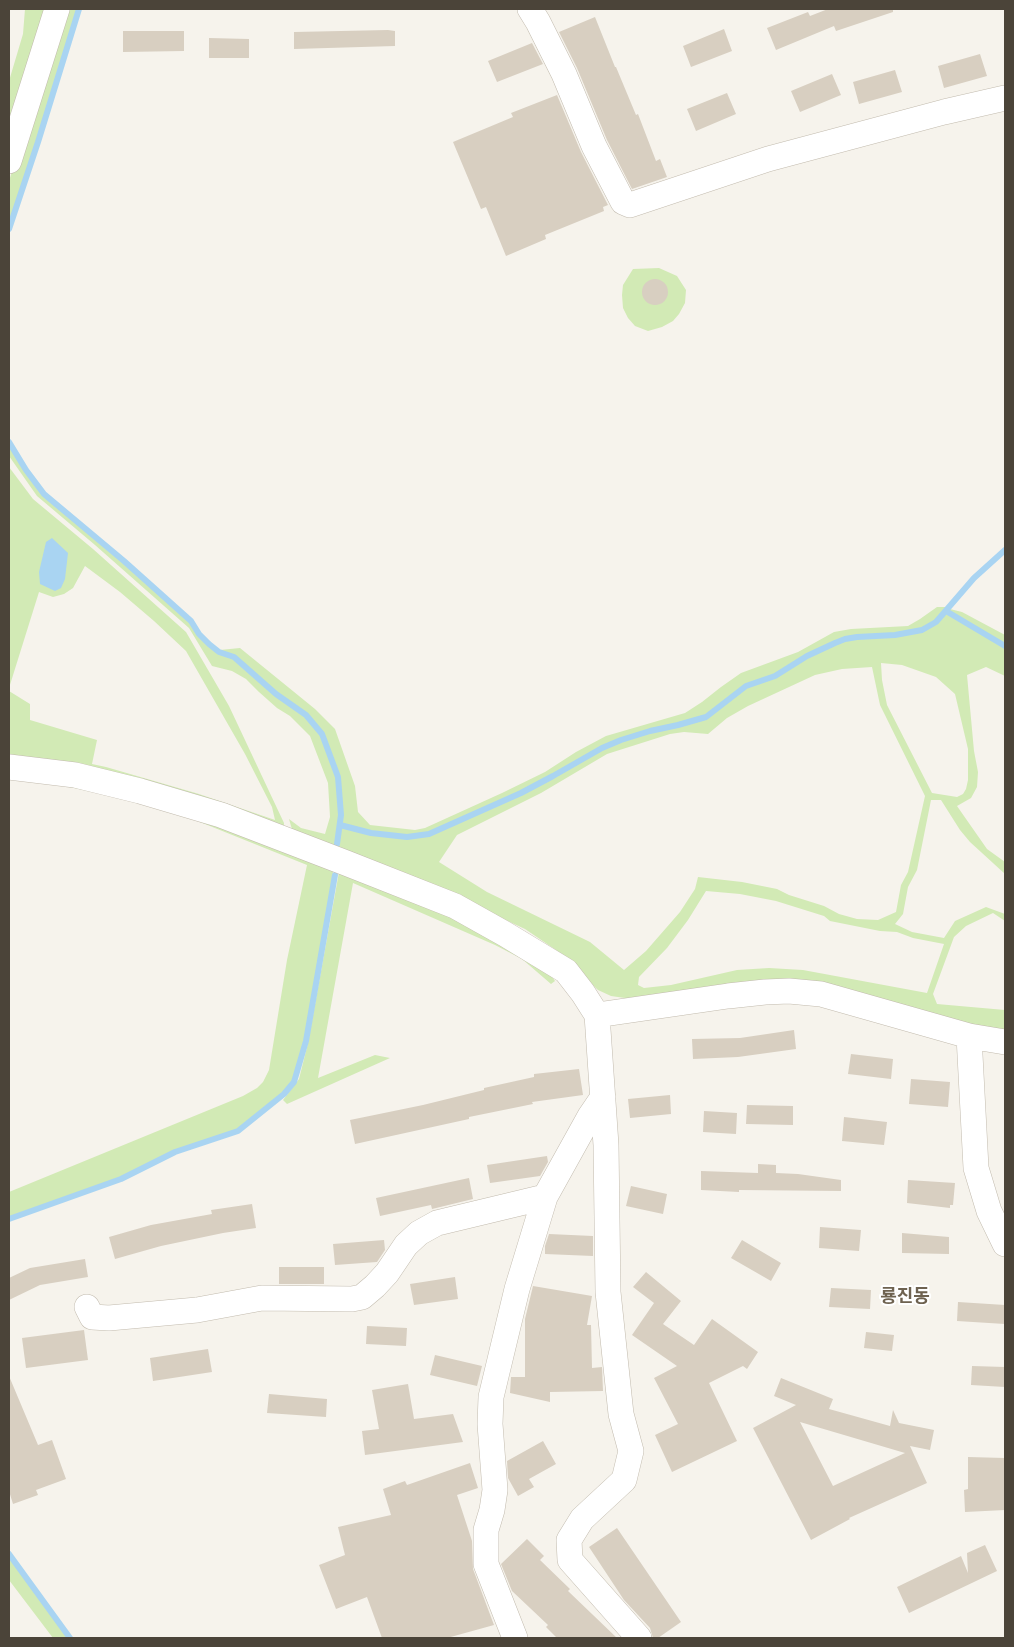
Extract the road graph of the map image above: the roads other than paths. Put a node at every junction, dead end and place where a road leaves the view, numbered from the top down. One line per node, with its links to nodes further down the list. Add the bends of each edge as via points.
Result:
1 (57, 9): 4 (street)
2 (530, 9): 3 (street, via 564,74 594,146 623,202 630,205 768,159)
3 (1005, 98)
4 (9, 161)
5 (9, 767): 6 (street, via 75,775 221,816 455,906 566,971)
6 (597, 1015): 7 (street, via 728,996 789,991 820,994); 9 (street)
7 (968, 1036): 8 (street); 11 (street, via 976,1168)
8 (1005, 1042)
9 (603, 1097): 10 (street); 16 (street, via 608,1292 621,1414 631,1451 624,1480 582,1519 569,1540 570,1560)
10 (545, 1197): 12 (street, via 437,1223 406,1245 375,1286 352,1299 262,1298 197,1310 109,1318 92,1317); 13 (street, via 517,1289 491,1397 495,1490 486,1530 486,1564)
11 (1005, 1244)
12 (87, 1307)
13 (507, 1615): 14 (street); 15 (street)
14 (516, 1638)
15 (531, 1638)
16 (639, 1638)

